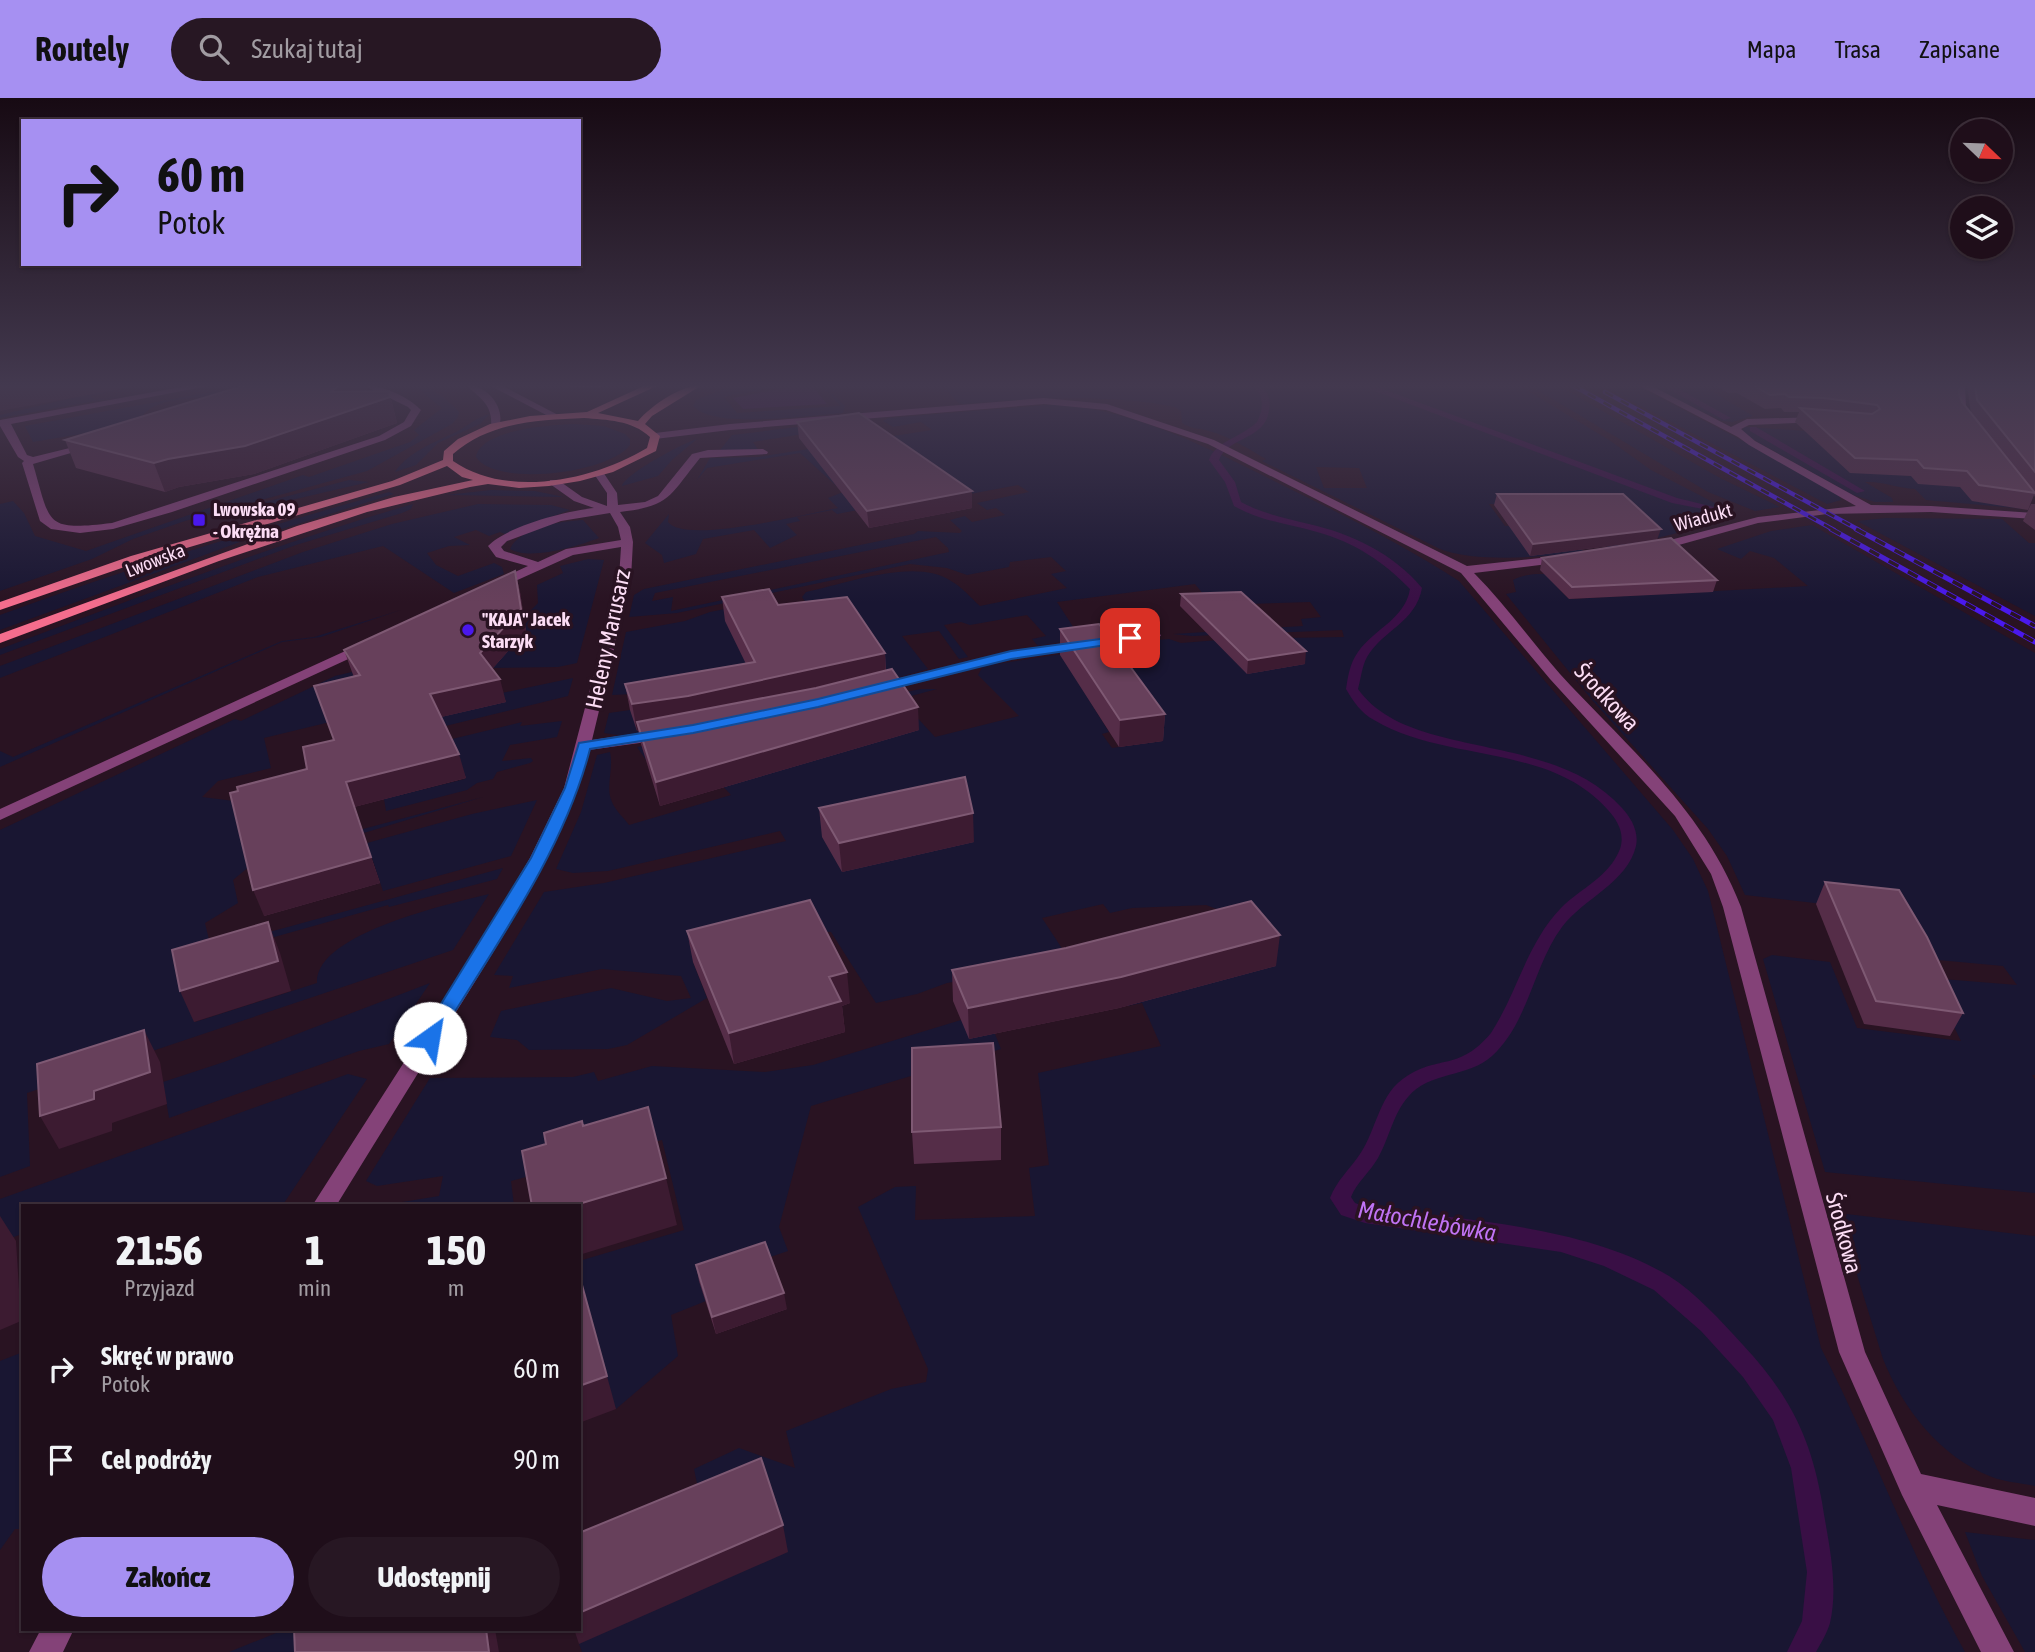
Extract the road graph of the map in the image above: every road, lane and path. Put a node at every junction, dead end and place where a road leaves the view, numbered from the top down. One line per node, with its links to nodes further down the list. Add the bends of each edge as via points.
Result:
1 (25, 458): 9 (street)
2 (43, 458): 9 (street)
3 (324, 458): 9 (street, via 168,510 80,530 55,527 44,519 27,463)
4 (448, 458): 10 (main road)
5 (642, 458): 11 (main road)
6 (695, 458): 15 (street, via 656,501)
7 (1244, 458): 21 (street, Środkowa)
8 (1779, 458): 14 (street)
9 (32, 460)
10 (448, 462): 12 (main road, via 469,477); 23 (main road, Lwowska, via 396,483 148,555)
11 (599, 474): 13 (main road); 15 (street, Heleny Marusarz, via 612,493)
12 (489, 481): 13 (main road); 26 (main road, Lwowska, via 442,488 313,524)
13 (554, 481): 15 (street, via 588,504)
14 (1868, 508): 16 (street, Wiadukt); 18 (street, Wiadukt, via 1756,520)
15 (613, 509): 17 (street, Heleny Marusarz); 20 (street, via 557,519 494,546 500,554)
16 (2035, 516)
17 (627, 542): 20 (street, via 588,547); 29 (street, Heleny Marusarz, via 625,578)
18 (1645, 548)
19 (1574, 557): 21 (street)
20 (539, 566): 22 (street)
21 (1465, 570): 32 (street, Środkowa, via 1695,828 1716,863 1732,907 1852,1352)
22 (482, 592)
23 (0, 606)
24 (1154, 635): 27 (street, via 1011,655)
25 (382, 638): 30 (street)
26 (0, 639)
27 (872, 690)
28 (680, 731): 29 (street)
29 (584, 746): 31 (street, Heleny Marusarz, via 572,788 539,858)
30 (0, 815)
31 (325, 1204)
32 (1912, 1486): 33 (street); 36 (street, Środkowa)
33 (2035, 1512)
34 (58, 1631): 35 (street)
35 (45, 1652)
36 (1997, 1652)

